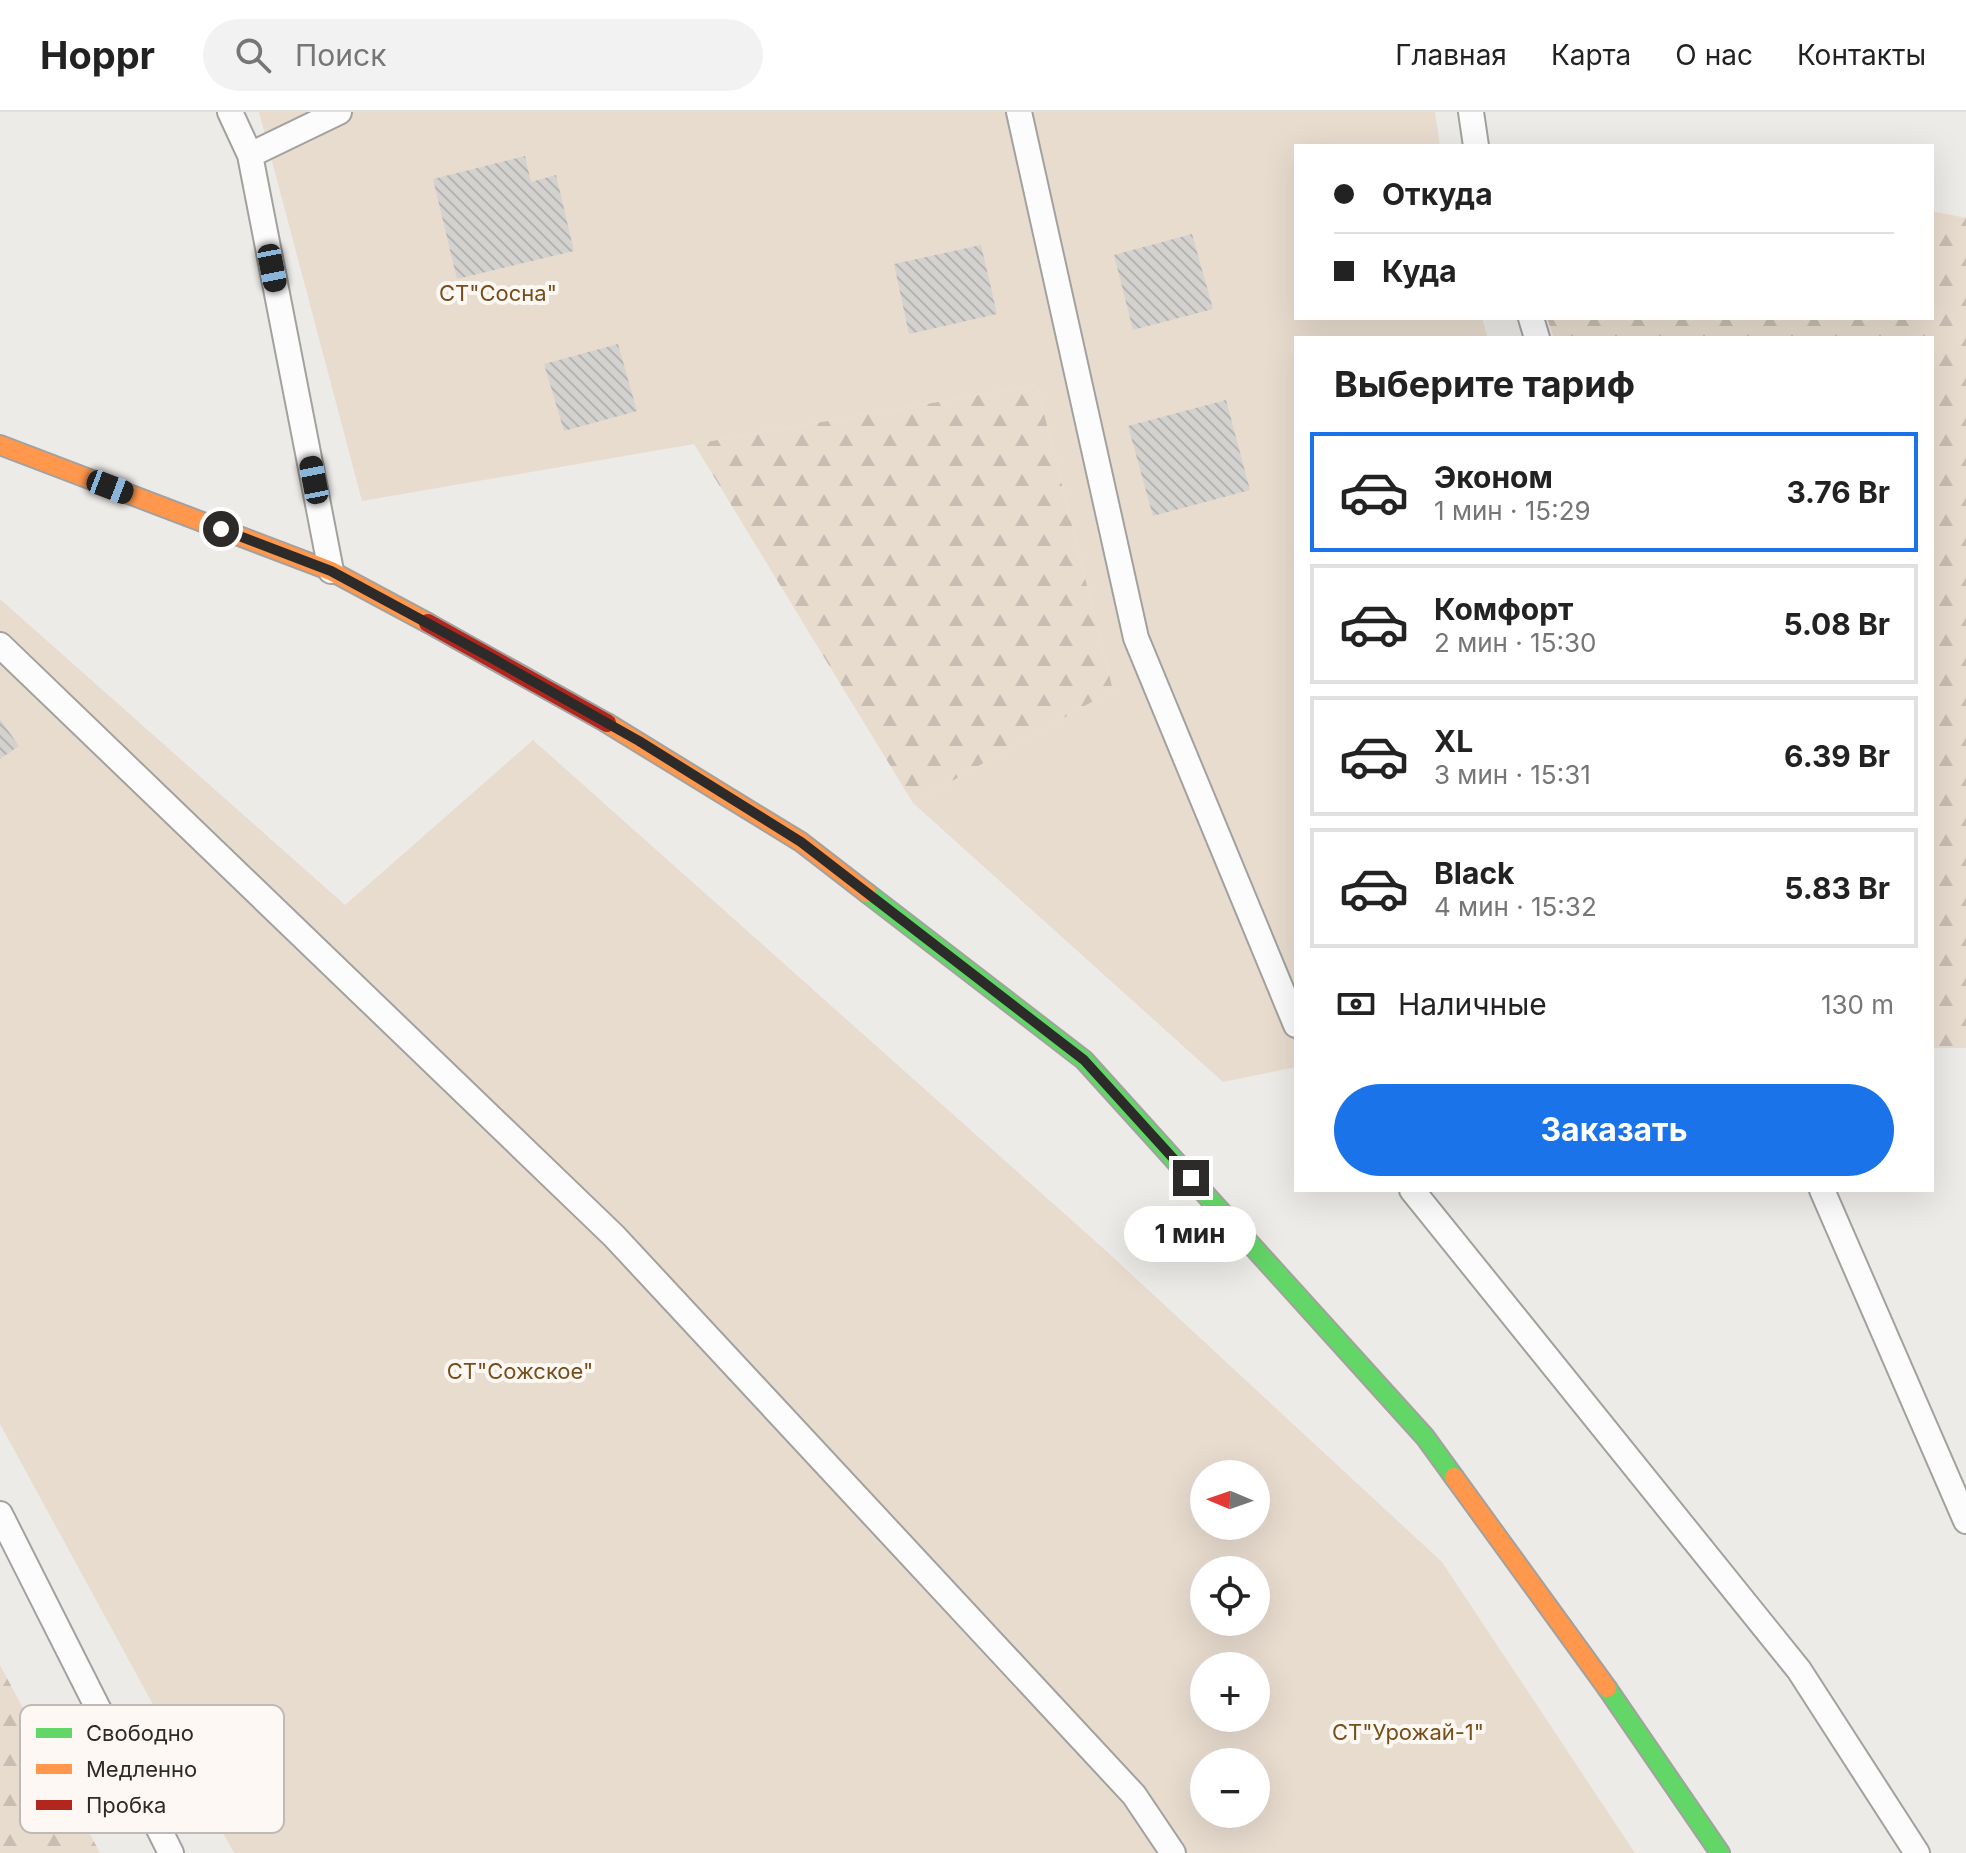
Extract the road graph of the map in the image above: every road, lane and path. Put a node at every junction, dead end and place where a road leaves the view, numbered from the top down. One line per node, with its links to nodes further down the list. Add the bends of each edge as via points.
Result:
1 (230, 112): 6 (lane)
2 (339, 112): 6 (lane)
3 (1019, 112): 10 (lane, via 1136,638)
4 (1471, 112): 5 (lane)
5 (1476, 144)
6 (250, 155): 8 (lane)
7 (0, 445): 8 (street)
8 (331, 571): 19 (street, via 625,734 801,842 1084,1060 1425,1437)
9 (0, 645): 18 (lane, via 614,1236 1134,1795)
10 (1294, 1020)
11 (1414, 1192): 20 (lane, via 1799,1670)
12 (1823, 1192): 14 (lane)
13 (0, 1514): 15 (lane)
14 (1966, 1521)
15 (96, 1705)
16 (161, 1833): 17 (lane)
17 (171, 1853)
18 (1173, 1853)
19 (1720, 1853)
20 (1917, 1853)

